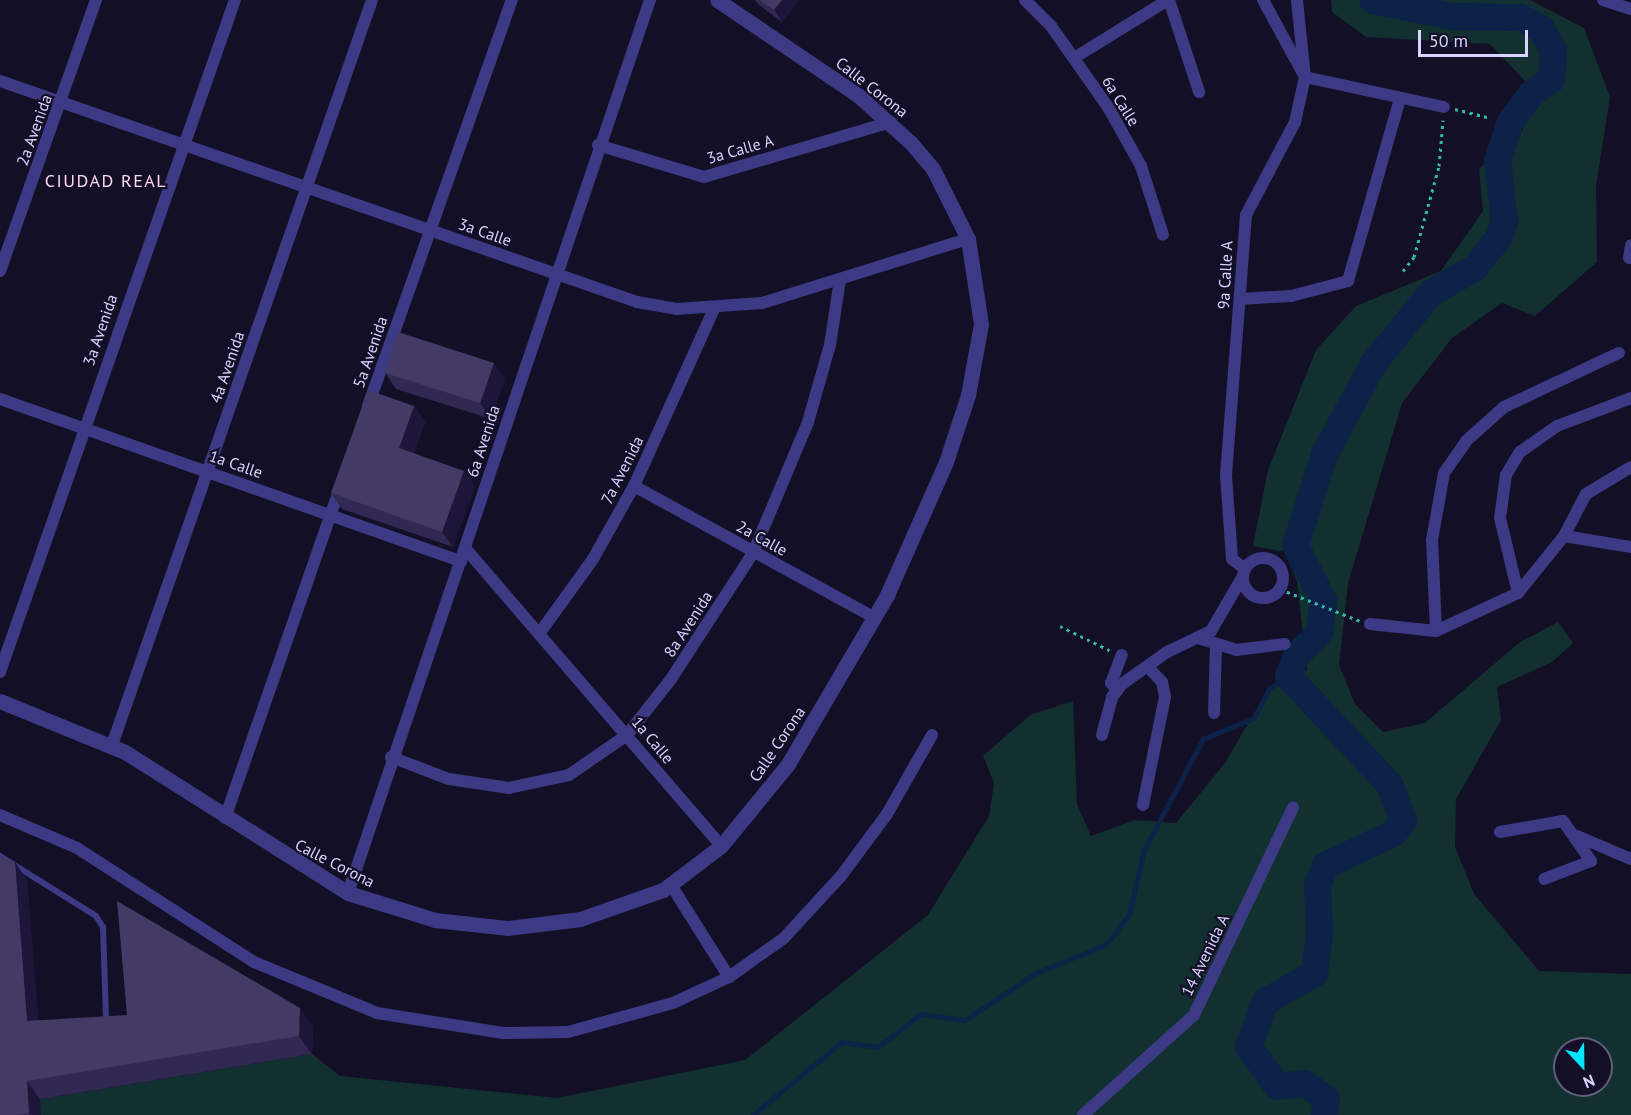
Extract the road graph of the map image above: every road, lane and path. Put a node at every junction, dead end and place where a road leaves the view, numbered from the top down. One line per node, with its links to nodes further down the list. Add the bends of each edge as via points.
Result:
1 (96, 0): 18 (street, 2a Avenida)
2 (235, 0): 22 (street, 3a Avenida)
3 (372, 0): 24 (street, 4a Avenida)
4 (512, 0): 25 (street, 5a Avenida)
5 (650, 0): 23 (street, 6a Avenida)
6 (717, 0): 21 (street, Calle Corona)
7 (1025, 0): 13 (street, 6a Calle)
8 (1168, 0): 13 (street); 16 (street)
9 (1263, 0): 14 (street)
10 (1603, 0): 12 (street)
11 (1297, 1): 14 (street, 9a Calle A)
12 (1631, 9)
13 (1074, 58): 26 (street, 6a Calle, via 1141,166)
14 (1305, 76): 17 (street); 34 (street, 9a Calle A, via 1295,122 1246,215)
15 (0, 81): 18 (street, 3a Calle)
16 (1199, 93)
17 (1400, 98): 19 (street); 34 (street, via 1348,281 1290,296)
18 (62, 103): 22 (street, 3a Calle); 30 (street, 2a Avenida)
19 (1444, 107): 20 (path); 31 (path, via 1438,166 1414,257)
20 (1488, 117)
21 (891, 122): 23 (street, 3a Calle A, via 704,177); 27 (street, Calle Corona, via 933,170)
22 (183, 144): 24 (street, 3a Calle); 40 (street, 3a Avenida)
23 (598, 145): 32 (street, 6a Avenida)
24 (308, 188): 25 (street, 3a Calle); 43 (street, 4a Avenida)
25 (429, 230): 32 (street, 3a Calle); 39 (street, 5a Avenida)
26 (1163, 234)
27 (968, 239): 33 (street, 3a Calle); 54 (street, Calle Corona, via 981,324 968,395 932,498)
28 (1631, 245): 29 (street)
29 (1629, 258)
30 (0, 271)
31 (1403, 271)
32 (555, 273): 35 (street, 3a Calle, via 638,302); 48 (street, 6a Avenida)
33 (840, 280): 35 (street, 3a Calle, via 762,303); 49 (street, 8a Avenida, via 830,345 808,422)
34 (1240, 299): 51 (street, 9a Calle A, via 1226,475 1232,560)
35 (714, 309): 44 (street, 7a Avenida)
36 (1619, 353): 57 (street, via 1504,407 1466,441 1444,473 1432,540)
37 (1631, 398): 53 (street, via 1557,426 1520,452 1506,475 1500,518)
38 (0, 399): 40 (street, 1a Calle)
39 (365, 416)
40 (83, 429): 43 (street, 1a Calle); 64 (street, 3a Avenida)
41 (1631, 467): 46 (street, via 1586,494)
42 (346, 470): 45 (street)
43 (208, 472): 45 (street, 1a Calle); 71 (street, 4a Avenida)
44 (634, 486): 49 (street, 2a Calle); 58 (street, 7a Avenida, via 593,560)
45 (331, 514): 50 (street, 1a Calle); 76 (street)
46 (1564, 536): 47 (street); 53 (street)
47 (1631, 547)
48 (465, 548): 50 (street, 6a Avenida); 58 (street, 1a Calle)
49 (753, 552): 54 (street, 2a Calle); 68 (street, 8a Avenida, via 671,679)
50 (461, 561): 72 (street, 6a Avenida)
51 (1244, 573): 52 (street, via 1257,597); 52 (street, via 1258,558 1271,559 1283,572); 59 (street, via 1223,617)
52 (1282, 591): 55 (path)
53 (1518, 593): 57 (street)
54 (874, 618): 79 (street, Calle Corona, via 788,764)
55 (1370, 624): 57 (street)
56 (1060, 626): 62 (path)
57 (1436, 631)
58 (539, 634): 68 (street, 1a Calle)
59 (1201, 639): 61 (street); 63 (street, via 1167,652)
60 (1285, 644): 61 (street, via 1236,650)
61 (1216, 647): 67 (street)
62 (1122, 655): 65 (street, via 1111,683)
63 (1149, 668): 65 (street); 73 (street, via 1162,682 1165,698)
64 (0, 672)
65 (1117, 691): 70 (street)
66 (0, 701): 71 (street, Calle Corona)
67 (1214, 713)
68 (627, 735): 72 (street, 8a Avenida, via 569,775 509,788 449,779); 79 (street, 1a Calle)
69 (932, 735): 85 (street, via 887,814 841,876 784,938)
70 (1102, 735)
71 (112, 745): 76 (street, Calle Corona)
72 (391, 757): 84 (street, 6a Avenida)
73 (1143, 804)
74 (1293, 807): 87 (street, 14 Avenida A, via 1194,1015)
75 (0, 815): 85 (street, via 77,848 254,962 377,1013 439,1027 568,1032 673,1003)
76 (225, 818): 84 (street, Calle Corona)
77 (1500, 832): 78 (street, via 1561,820)
78 (1574, 834): 81 (street); 82 (street, via 1591,861)
79 (721, 846): 83 (street, Calle Corona)
80 (0, 856): 86 (lane, via 96,916 103,927)
81 (1631, 859)
82 (1544, 879)
83 (671, 885): 84 (street, Calle Corona, via 580,919 507,928 435,920); 85 (street)
84 (348, 893)
85 (729, 977)
86 (106, 1016)
87 (1083, 1115)

